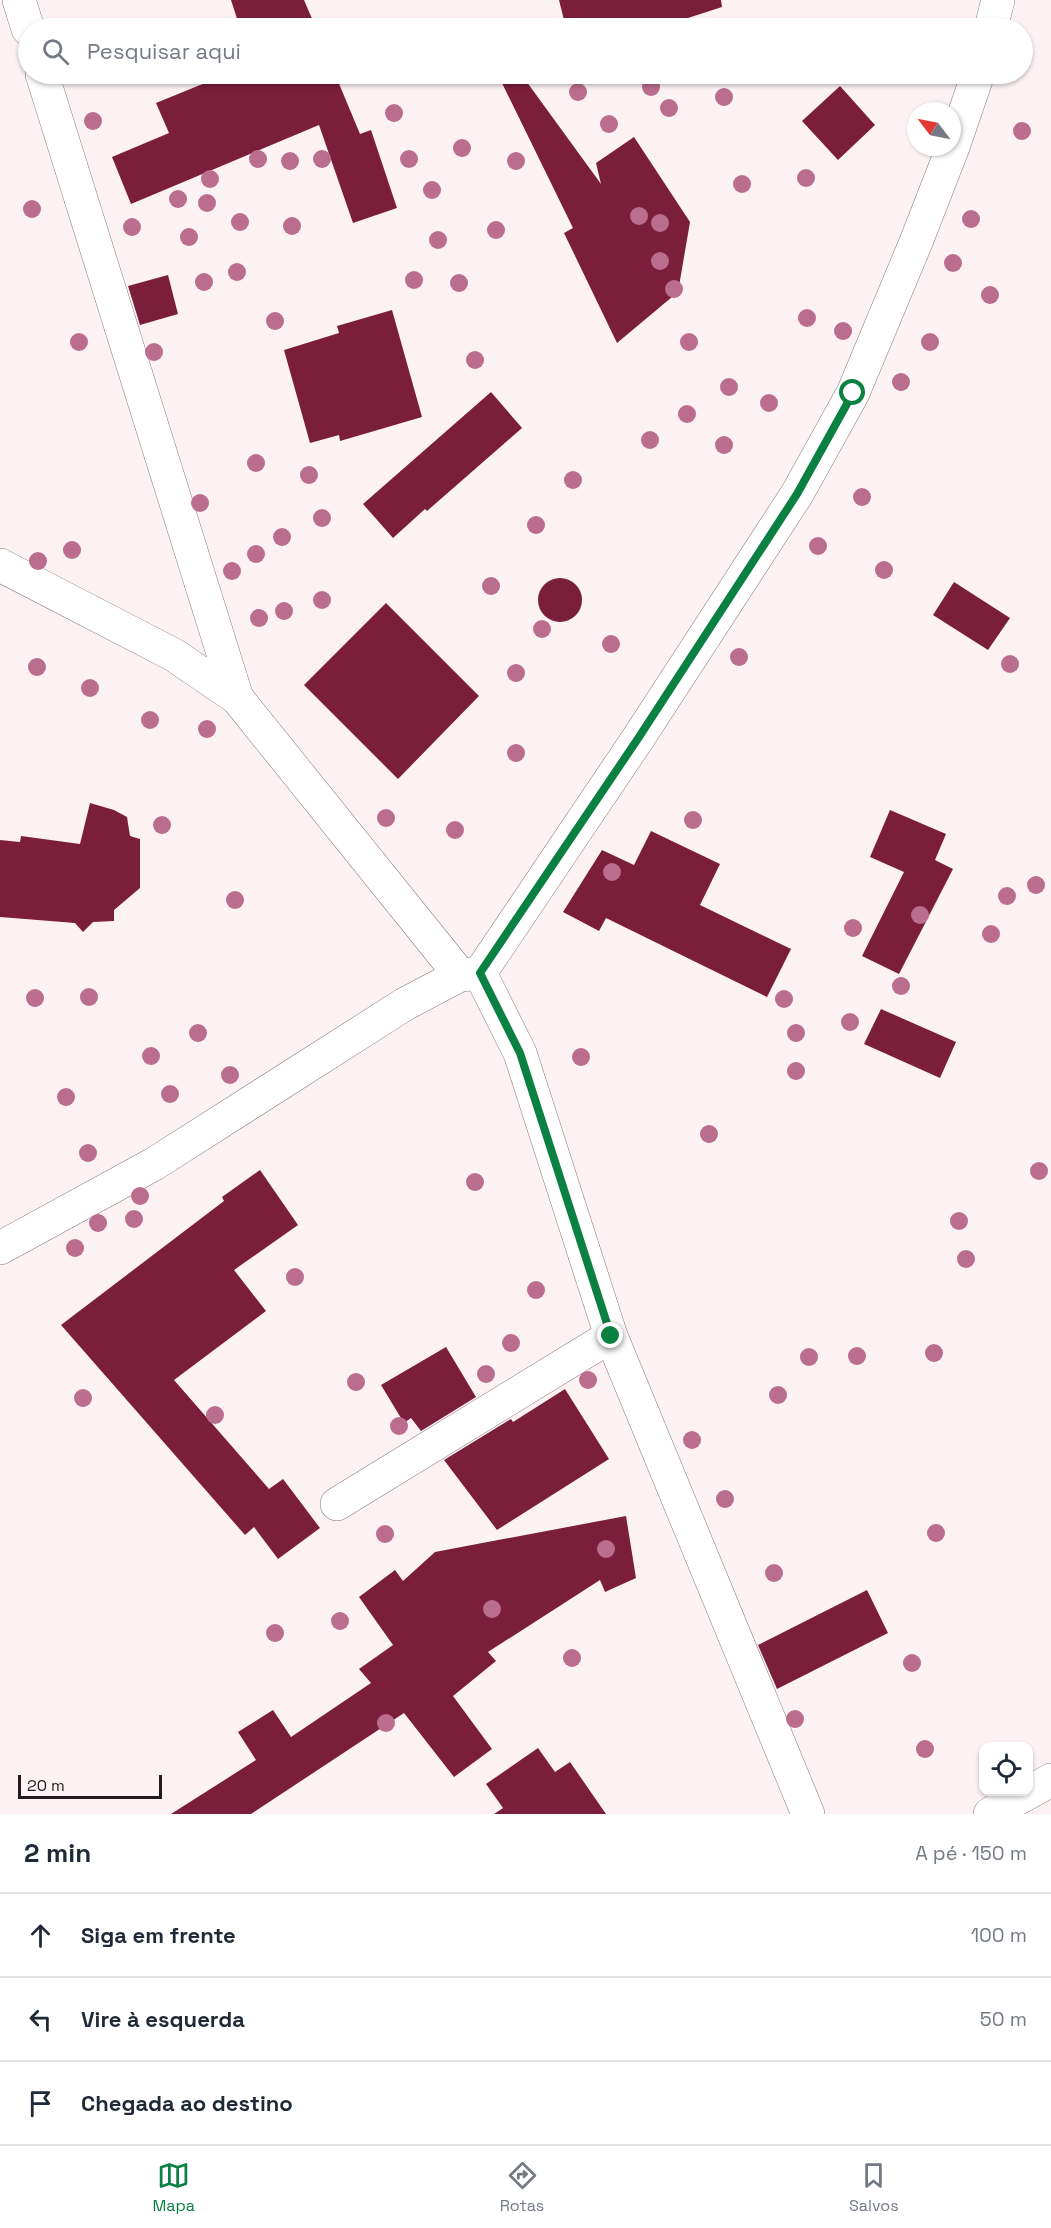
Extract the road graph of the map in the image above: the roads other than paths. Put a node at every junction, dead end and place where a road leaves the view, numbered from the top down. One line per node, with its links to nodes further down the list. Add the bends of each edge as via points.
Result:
1 (19, 0): 3 (street)
2 (998, 0): 4 (street)
3 (25, 18)
4 (994, 18)
5 (45, 84): 8 (street)
6 (975, 84): 9 (street, via 916,242 853,393 802,484 639,737)
7 (0, 566): 8 (street, via 174,655)
8 (237, 698): 9 (street)
9 (470, 974): 10 (street, via 405,1004 154,1164); 11 (street, via 520,1053)
10 (0, 1248)
11 (611, 1336): 12 (street); 14 (street)
12 (338, 1504)
13 (1051, 1780): 15 (street)
14 (808, 1814)
15 (990, 1814)

